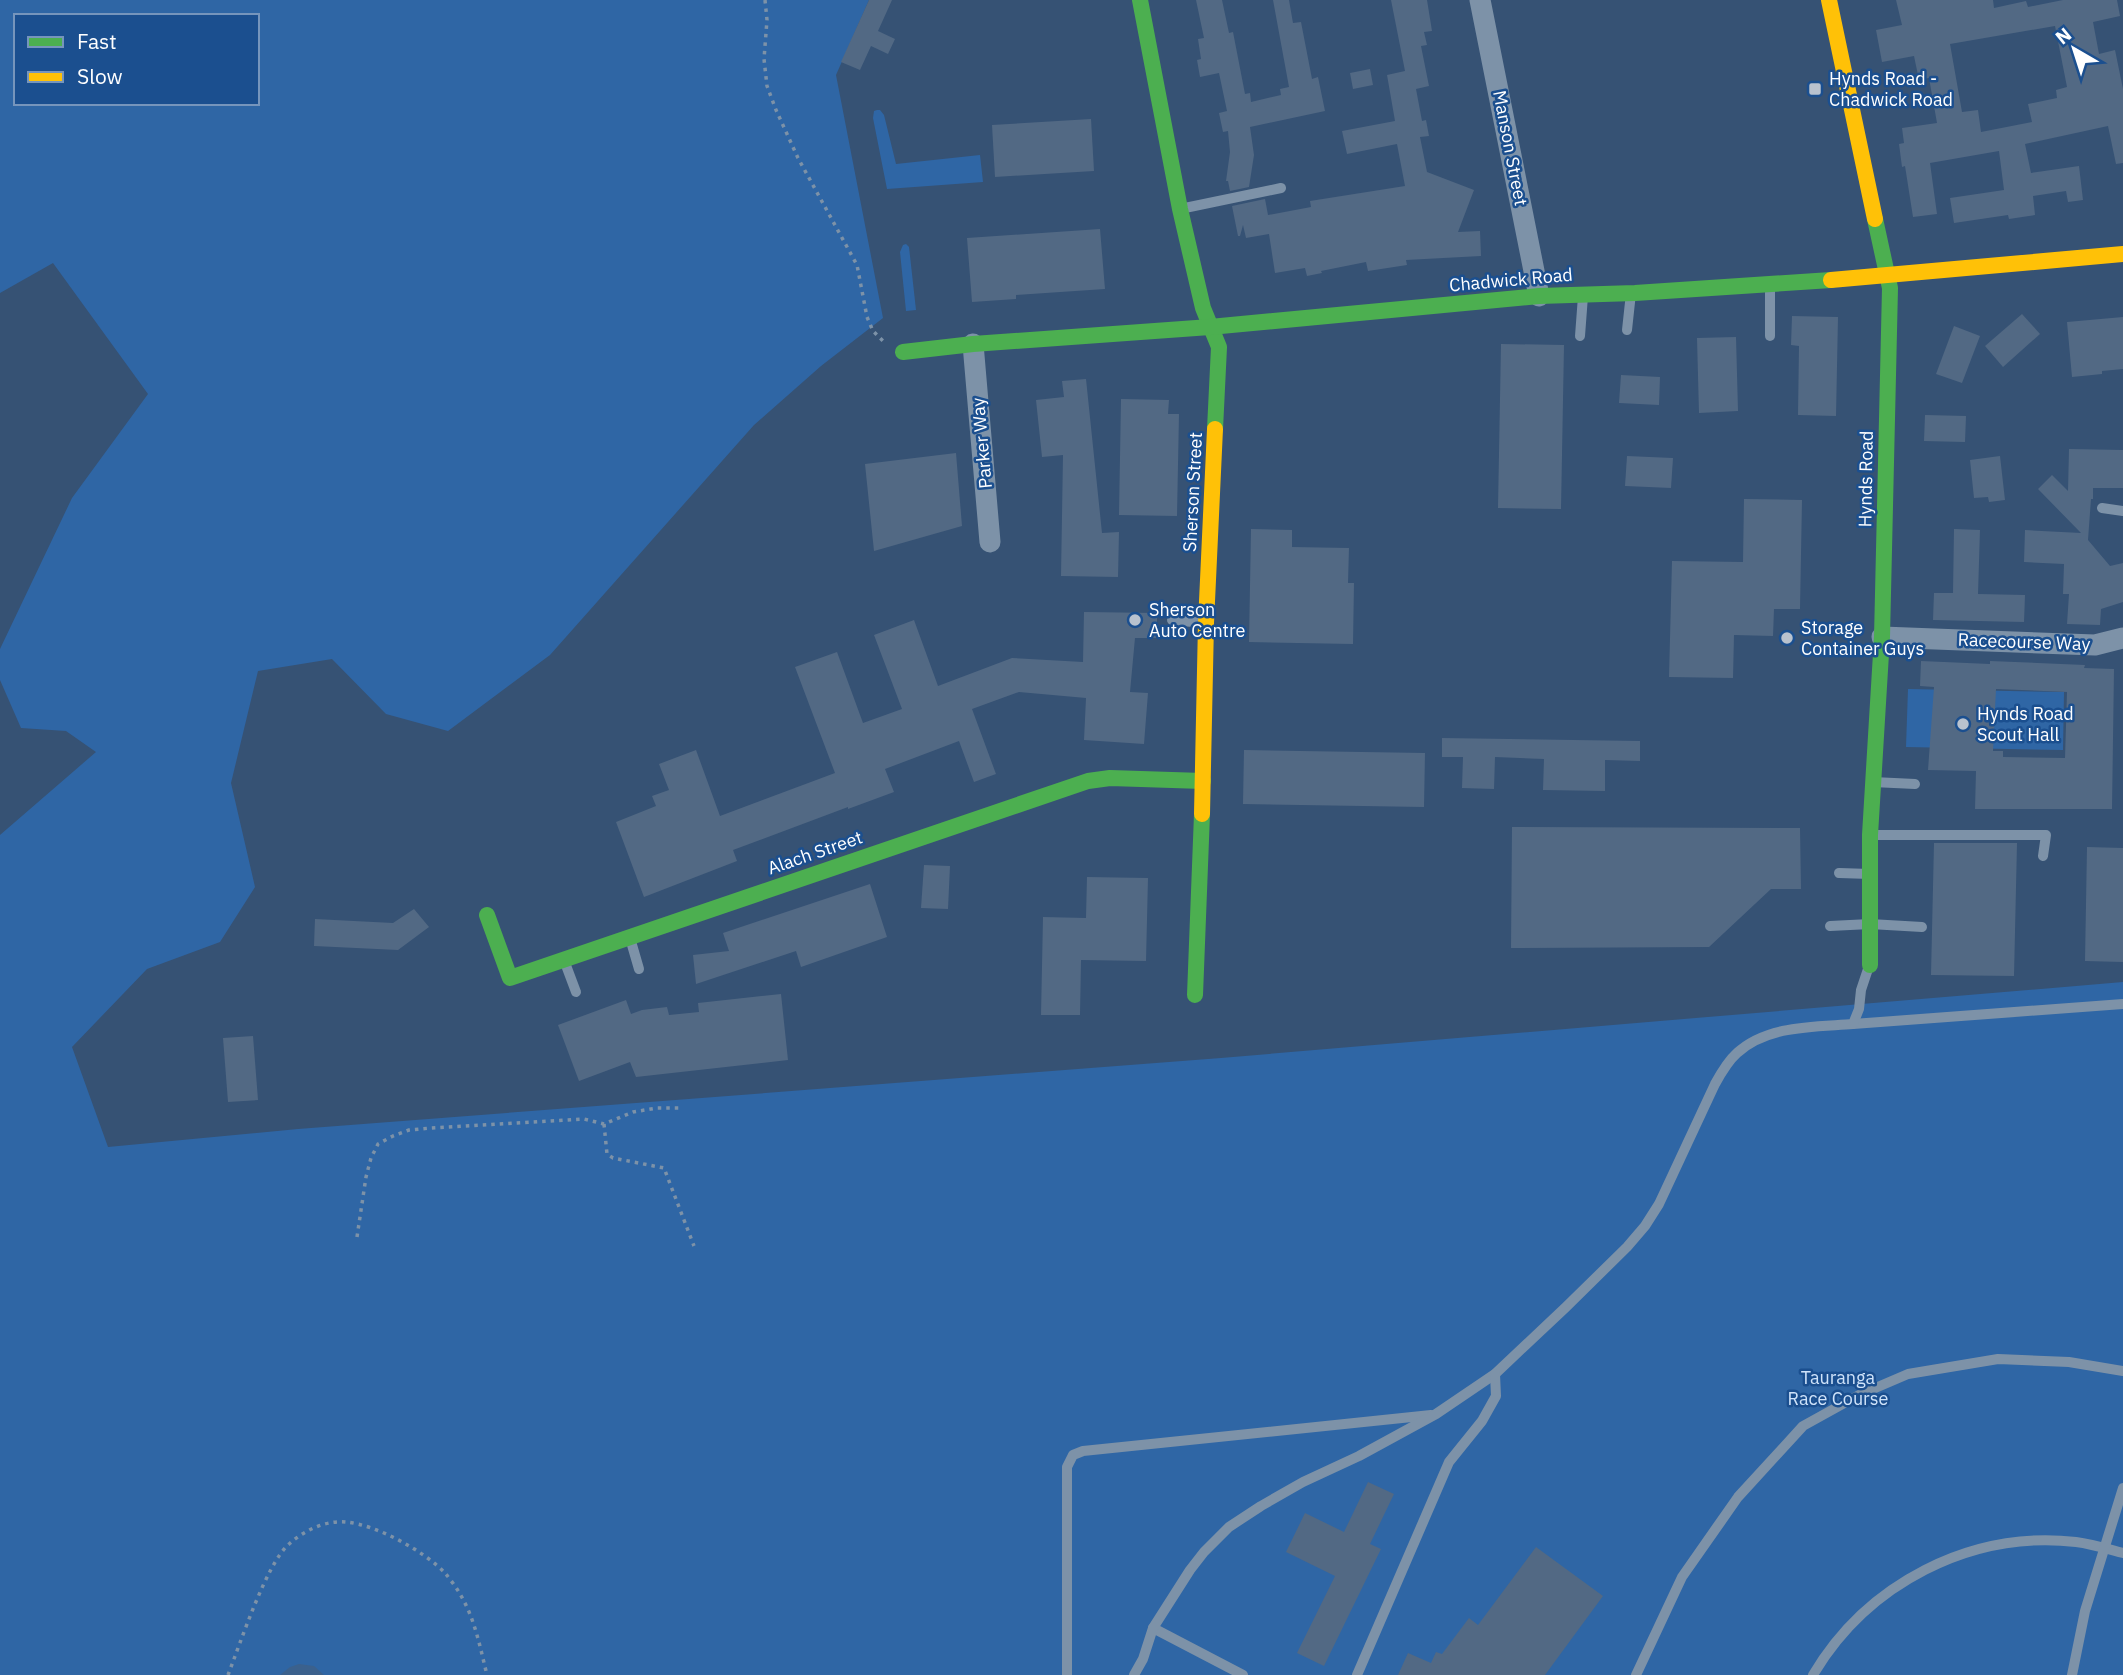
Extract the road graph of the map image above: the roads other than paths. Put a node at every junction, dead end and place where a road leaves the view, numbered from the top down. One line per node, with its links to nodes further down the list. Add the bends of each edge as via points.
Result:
1 (1140, 0): 5 (street, Sherson Street)
2 (1480, 0): 11 (street, Manson Street)
3 (1829, 0): 7 (street, Hynds Road)
4 (1282, 188): 5 (lane)
5 (1180, 209): 12 (street, Sherson Street)
6 (2123, 254): 7 (street, Chadwick Road)
7 (1888, 275): 8 (street, Chadwick Road); 23 (street, Hynds Road)
8 (1770, 284): 10 (street, Chadwick Road); 15 (lane)
9 (1583, 293): 10 (street, Chadwick Road); 11 (street, Chadwick Road); 14 (lane)
10 (1631, 293): 13 (lane)
11 (1539, 296): 12 (street, Chadwick Road)
12 (1210, 327): 16 (street, Chadwick Road); 22 (street, Sherson Street, via 1219,347)
13 (1627, 330)
14 (1580, 336)
15 (1770, 336)
16 (973, 344): 17 (street, Chadwick Road); 20 (street, Parker Way)
17 (903, 352)
18 (2102, 508): 19 (lane)
19 (2123, 511)
20 (990, 542)
21 (1172, 620): 22 (lane)
22 (1206, 623): 25 (street, Sherson Street)
23 (1882, 637): 24 (street, Racecourse Way, via 2095,645); 26 (street, Hynds Road)
24 (2123, 638)
25 (1203, 781): 36 (street, Alach Street, via 1088,781); 41 (street, Sherson Street)
26 (1873, 782): 27 (lane); 28 (street, Hynds Road)
27 (1915, 784)
28 (1870, 835): 29 (lane, via 2046,835); 31 (street, Hynds Road)
29 (2043, 856)
30 (1839, 873): 31 (lane)
31 (1870, 874): 33 (street, Hynds Road)
32 (487, 915): 37 (street, Alach Street, via 510,978)
33 (1870, 925): 34 (lane); 35 (lane); 38 (street, Hynds Road)
34 (1830, 926)
35 (1922, 927)
36 (630, 938): 37 (street, Alach Street); 39 (lane)
37 (564, 960): 40 (lane)
38 (1870, 965): 43 (lane)
39 (639, 969)
40 (576, 992)
41 (1195, 995)
42 (2123, 1004): 43 (lane)
43 (1853, 1024): 45 (lane, via 1782,1031 1752,1041 1737,1053 1715,1084 1645,1226)
44 (2123, 1371): 55 (lane, via 2069,1362 1997,1359 1908,1374 1803,1426 1738,1497 1682,1577)
45 (1495, 1374): 46 (lane); 54 (lane, via 1496,1396 1450,1462)
46 (1436, 1415): 50 (lane, via 1303,1482 1230,1527 1190,1570); 51 (lane, via 1073,1455 1067,1467)
47 (2123, 1488): 48 (lane)
48 (2104, 1549): 49 (lane); 56 (lane, via 2077,1542 2029,1541 1981,1549 1929,1566 1886,1592 1852,1622); 57 (lane)
49 (2123, 1553)
50 (1153, 1628): 52 (lane); 53 (lane)
51 (1067, 1675)
52 (1134, 1675)
53 (1243, 1675)
54 (1357, 1675)
55 (1636, 1675)
56 (1813, 1675)
57 (2072, 1675)

